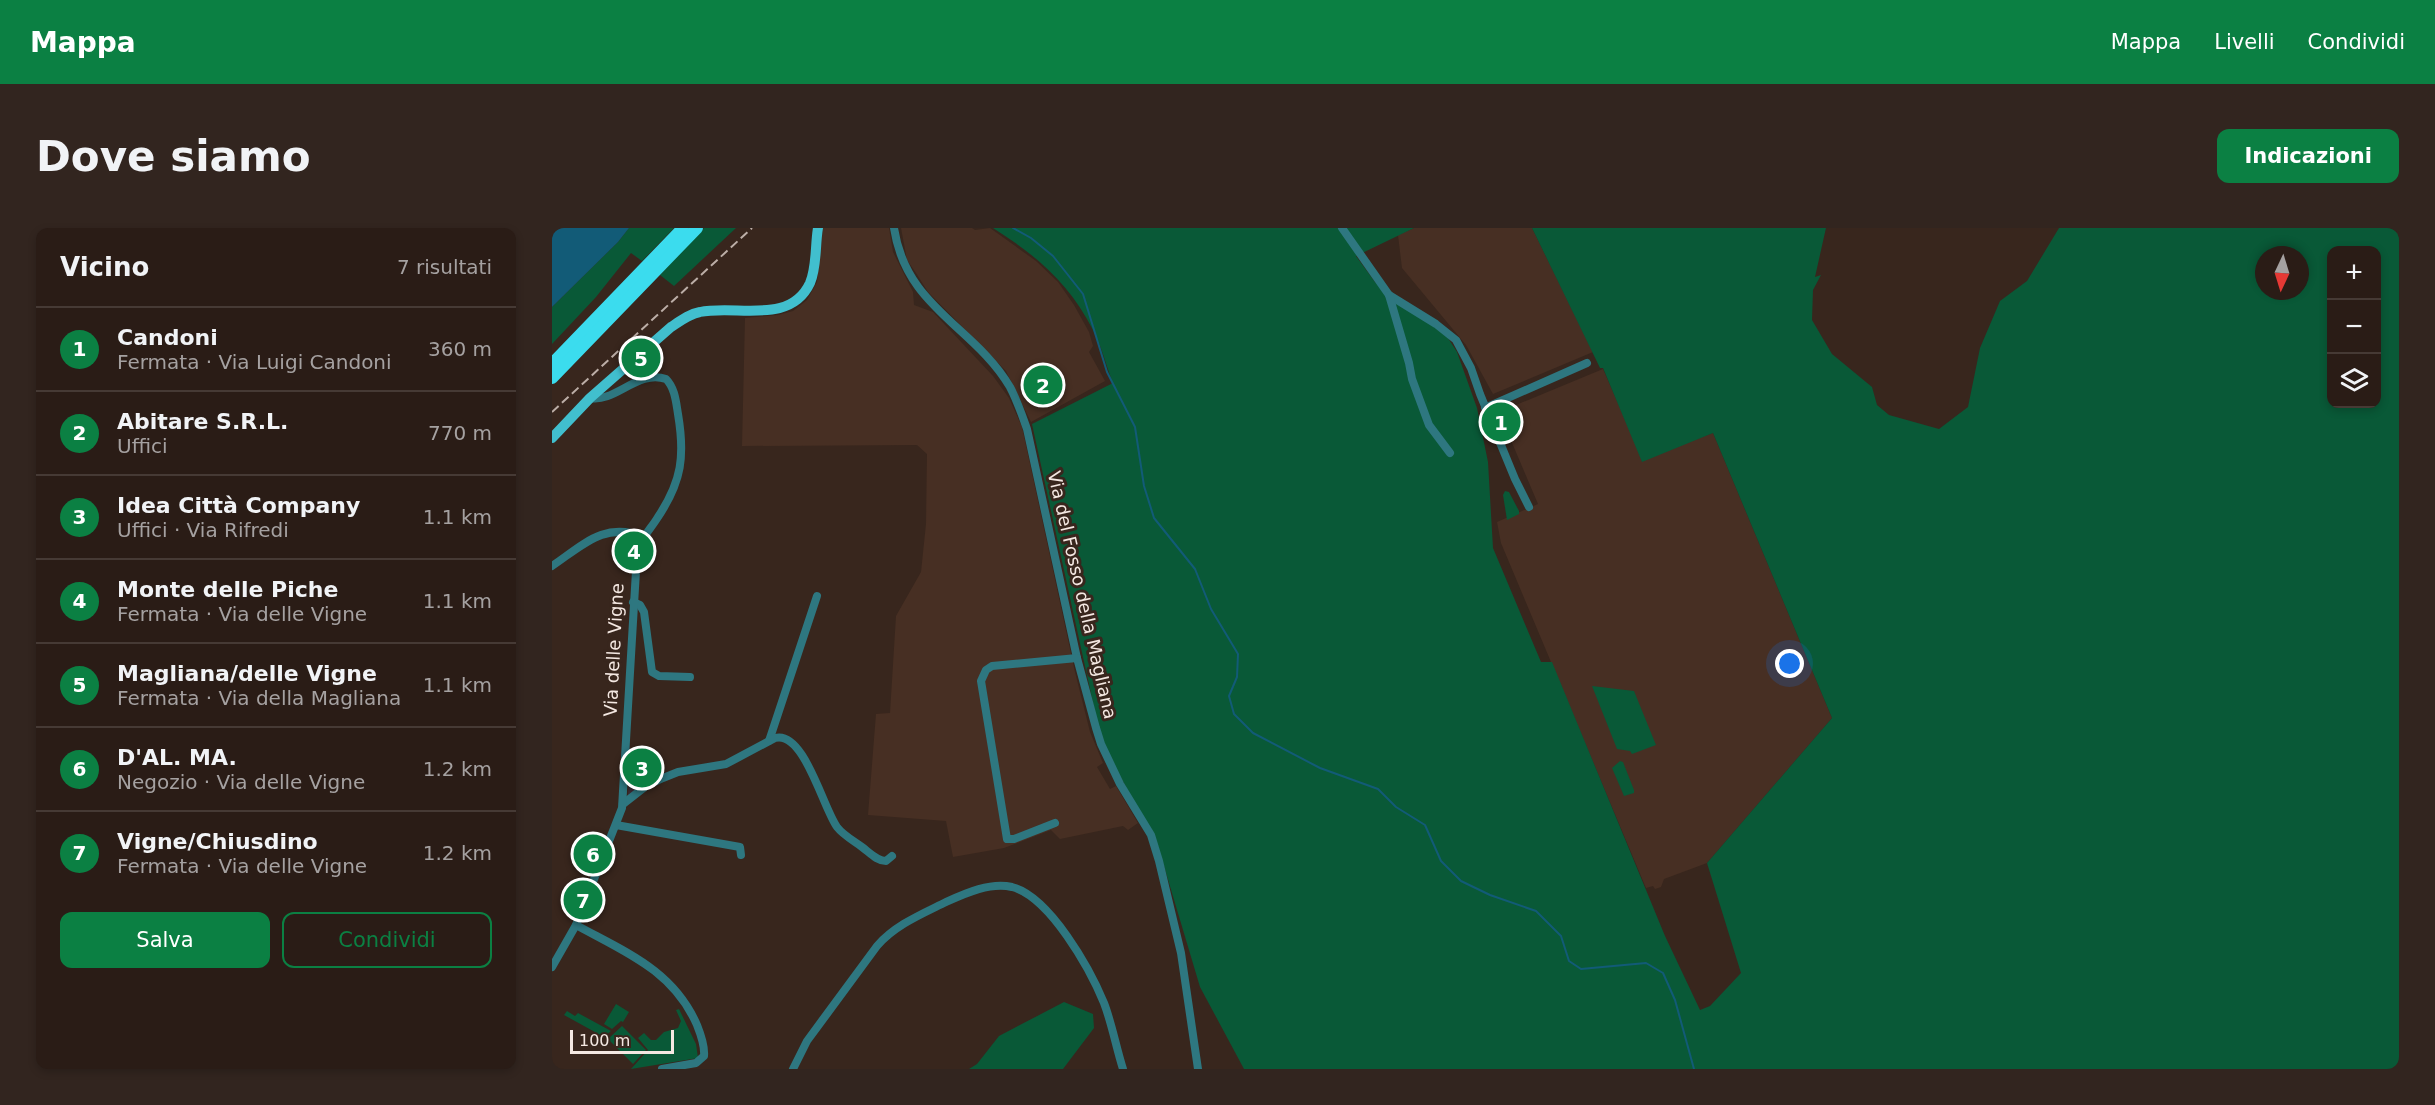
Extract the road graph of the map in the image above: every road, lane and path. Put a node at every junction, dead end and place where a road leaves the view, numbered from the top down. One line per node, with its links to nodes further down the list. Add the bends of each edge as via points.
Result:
1 (683, 228): 8 (highway)
2 (697, 228): 9 (highway)
3 (818, 228): 10 (main road, via 811,279 797,299 773,310 709,311 685,318)
4 (894, 228): 19 (street, Via del Fosso della Magliana, via 902,259 918,288 998,370 1020,408 1028,429)
5 (1342, 228): 6 (street)
6 (1389, 295): 11 (street, via 1456,340); 13 (street, via 1429,425)
7 (1587, 363): 11 (street)
8 (552, 364)
9 (552, 378)
10 (590, 398): 12 (main road); 15 (street, Via delle Vigne, via 600,399 653,376 666,379 673,388 682,458 669,497)
11 (1485, 408): 14 (street)
12 (552, 438)
13 (1450, 453)
14 (1529, 507)
15 (643, 537): 16 (street, via 625,531 607,532); 18 (street, Via delle Vigne, via 637,554)
16 (552, 566)
17 (817, 596): 21 (street)
18 (633, 602): 20 (street, via 644,612 652,672 659,676); 22 (street, Via delle Vigne)
19 (1077, 658): 23 (street, via 992,666 981,681 1007,839); 32 (street, Via del Fosso della Magliana, via 1101,744 1151,835 1159,861 1181,953)
20 (690, 676)
21 (770, 741): 22 (street, via 731,762 658,779); 26 (street, via 784,737 795,745 838,829 881,861)
22 (623, 804): 24 (street, Via delle Vigne)
23 (1055, 823)
24 (616, 825): 25 (street, via 740,847); 27 (street, Via delle Vigne)
25 (741, 855)
26 (892, 856)
27 (576, 925): 28 (street, Via delle Vigne); 29 (street, via 651,968 669,981 685,1001 700,1035 704,1056 696,1063)
28 (552, 967)
29 (662, 1069)
30 (793, 1069): 31 (street, via 810,1035 889,933 954,898 1000,886 1027,894 1061,929 1101,997)
31 (1123, 1069)
32 (1198, 1069)

